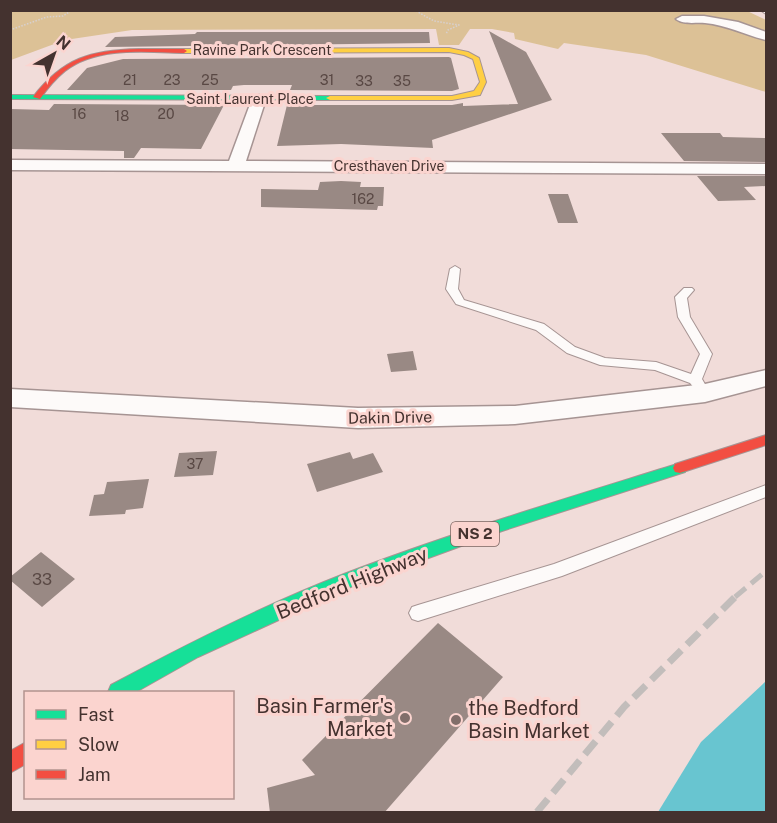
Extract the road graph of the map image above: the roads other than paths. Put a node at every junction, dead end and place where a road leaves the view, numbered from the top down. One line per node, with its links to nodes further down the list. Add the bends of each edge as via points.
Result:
1 (762, 10): 2 (lane)
2 (766, 12)
3 (682, 19): 4 (street, via 734,24)
4 (766, 36)
5 (483, 82): 7 (street, Ravine Park Crescent, via 476,58 449,50 132,51 77,62 60,71); 8 (street, Saint Laurent Place, via 477,93 452,98)
6 (10, 97): 7 (street, Saint Laurent Place)
7 (37, 98): 8 (street, Saint Laurent Place)
8 (259, 99): 10 (street)
9 (10, 165): 10 (street, Cresthaven Drive)
10 (236, 165): 11 (street, Cresthaven Drive)
11 (766, 169)
12 (455, 269): 15 (lane, via 452,289 460,302 540,327 572,350 604,362 656,366)
13 (688, 290): 15 (lane, via 681,297 684,317 706,354)
14 (766, 378): 15 (street, Dakin Drive)
15 (700, 386): 16 (street, Dakin Drive, via 515,415 358,418)
16 (10, 398)
17 (766, 440): 20 (street, Bedford Highway / NS 2, via 498,526 349,580 192,651)
18 (766, 491): 19 (lane, via 556,571)
19 (418, 613)
20 (122, 691)
21 (24, 753): 22 (street)
22 (10, 762)

